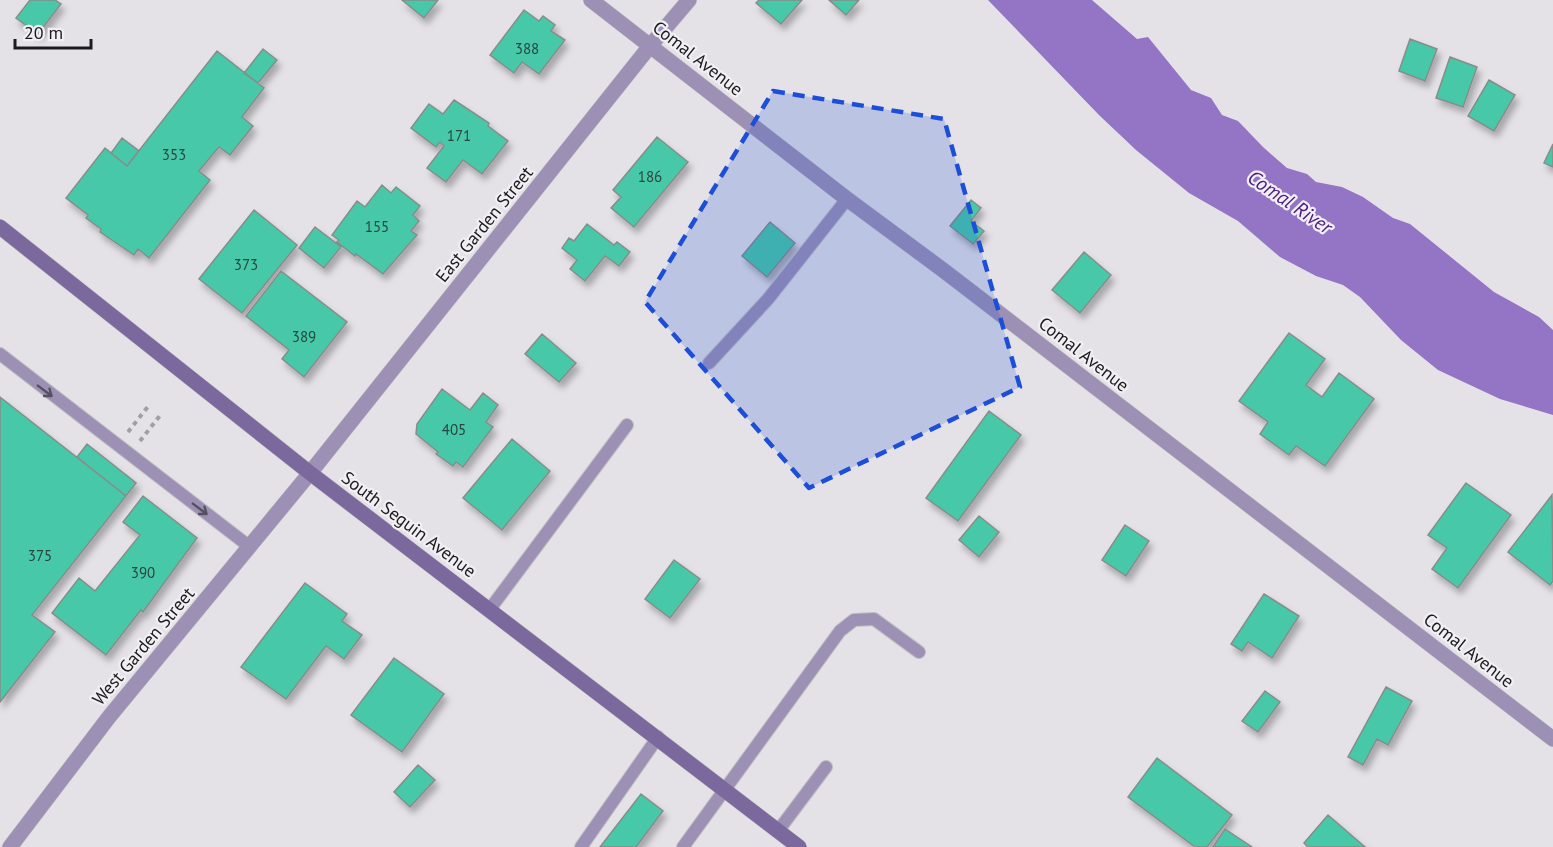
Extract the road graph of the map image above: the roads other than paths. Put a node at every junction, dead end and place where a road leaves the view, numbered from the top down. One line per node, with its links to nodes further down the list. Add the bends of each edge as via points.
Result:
1 (591, 0): 3 (street, Comal Avenue)
2 (689, 0): 3 (street, East Garden Street)
3 (650, 46): 4 (street, Comal Avenue); 9 (street, East Garden Street)
4 (847, 198): 7 (lane, via 768,299); 14 (street, Comal Avenue)
5 (0, 227): 9 (main road, South Seguin Avenue)
6 (0, 354): 10 (lane, one-way to 10)
7 (709, 363)
8 (627, 425): 11 (lane)
9 (310, 473): 10 (street, West Garden Street); 11 (main road, South Seguin Avenue)
10 (250, 547): 18 (street, West Garden Street, via 109,717)
11 (490, 609): 13 (main road, South Seguin Avenue)
12 (919, 652): 16 (lane, via 874,619 854,620 840,631)
13 (658, 737): 16 (main road, South Seguin Avenue); 19 (lane)
14 (1553, 739)
15 (826, 767): 17 (lane)
16 (726, 790): 17 (main road, South Seguin Avenue); 20 (lane)
17 (778, 831): 21 (main road, South Seguin Avenue)
18 (10, 847)
19 (580, 847)
20 (683, 847)
21 (799, 847)

